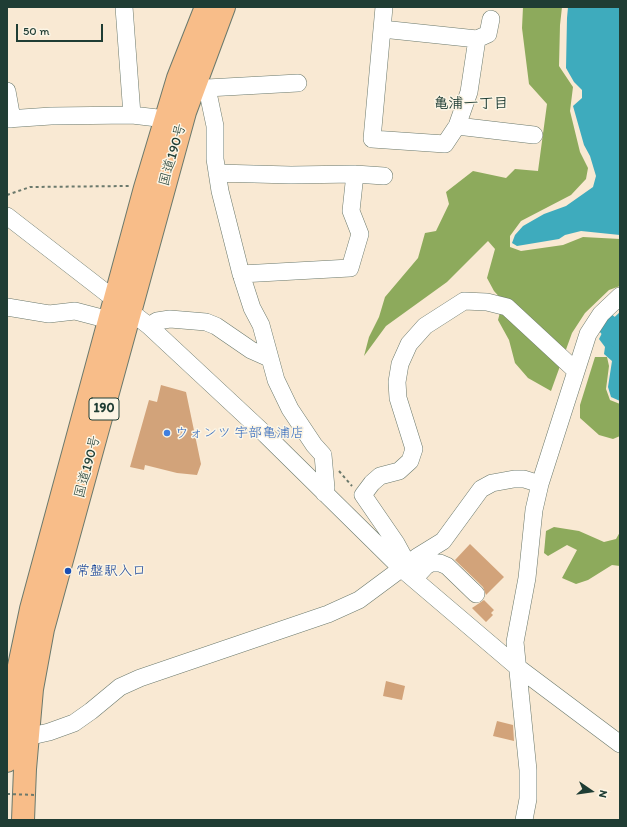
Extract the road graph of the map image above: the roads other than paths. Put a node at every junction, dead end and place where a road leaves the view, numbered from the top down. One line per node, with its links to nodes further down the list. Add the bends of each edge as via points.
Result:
1 (124, 7): 11 (street)
2 (206, 7): 13 (highway, 国道190号 / 190, via 178,78)
3 (224, 7): 9 (highway, 国道190号 / 190)
4 (384, 7): 6 (street)
5 (491, 19): 7 (street, via 488,34)
6 (382, 29): 7 (street); 14 (street, via 372,139 445,144)
7 (477, 39): 14 (street, via 469,92)
8 (298, 83): 9 (street)
9 (200, 87): 16 (street, via 215,126); 23 (highway, 国道190号 / 190)
10 (7, 90): 12 (street)
11 (132, 115): 12 (street); 13 (street)
12 (10, 119)
13 (166, 119): 23 (highway, 国道190号 / 190, via 145,188)
14 (457, 126): 15 (street)
15 (534, 135)
16 (217, 173): 17 (street); 20 (street)
17 (355, 174): 18 (street); 20 (street, via 352,211 360,234 350,268)
18 (384, 176)
19 (7, 216): 23 (street)
20 (242, 274): 25 (street, via 252,308 261,326)
21 (620, 296): 26 (street, via 594,323)
22 (7, 306): 23 (street, via 49,314 75,311)
23 (121, 314): 24 (street); 32 (highway, 国道190号 / 190, via 43,629 32,689); 34 (highway, 国道190号 / 190, via 22,645 11,712)
24 (149, 326): 25 (street, via 157,321 170,320 206,322); 28 (street)
25 (269, 358): 28 (street, via 290,409 323,455 326,488)
26 (576, 370): 27 (street); 29 (street, via 507,307 486,302 464,301 426,326 409,344 400,364 397,382 398,398 412,435 414,449 410,462 399,471 380,476 363,495 396,543)
27 (540, 484): 29 (street, via 514,479 492,483 481,489 443,541); 31 (street, via 534,510 527,578 516,632)
28 (324, 493): 29 (street)
29 (408, 571): 30 (street, via 430,563 440,563 447,566); 31 (street); 32 (street, via 359,600 328,614 140,678 120,687 74,723 49,732)
30 (476, 594)
31 (516, 666): 33 (street); 36 (street, via 528,770 528,799)
32 (27, 736): 35 (highway, 国道190号 / 190)
33 (620, 744)
34 (7, 761)
35 (23, 820)
36 (524, 820)

